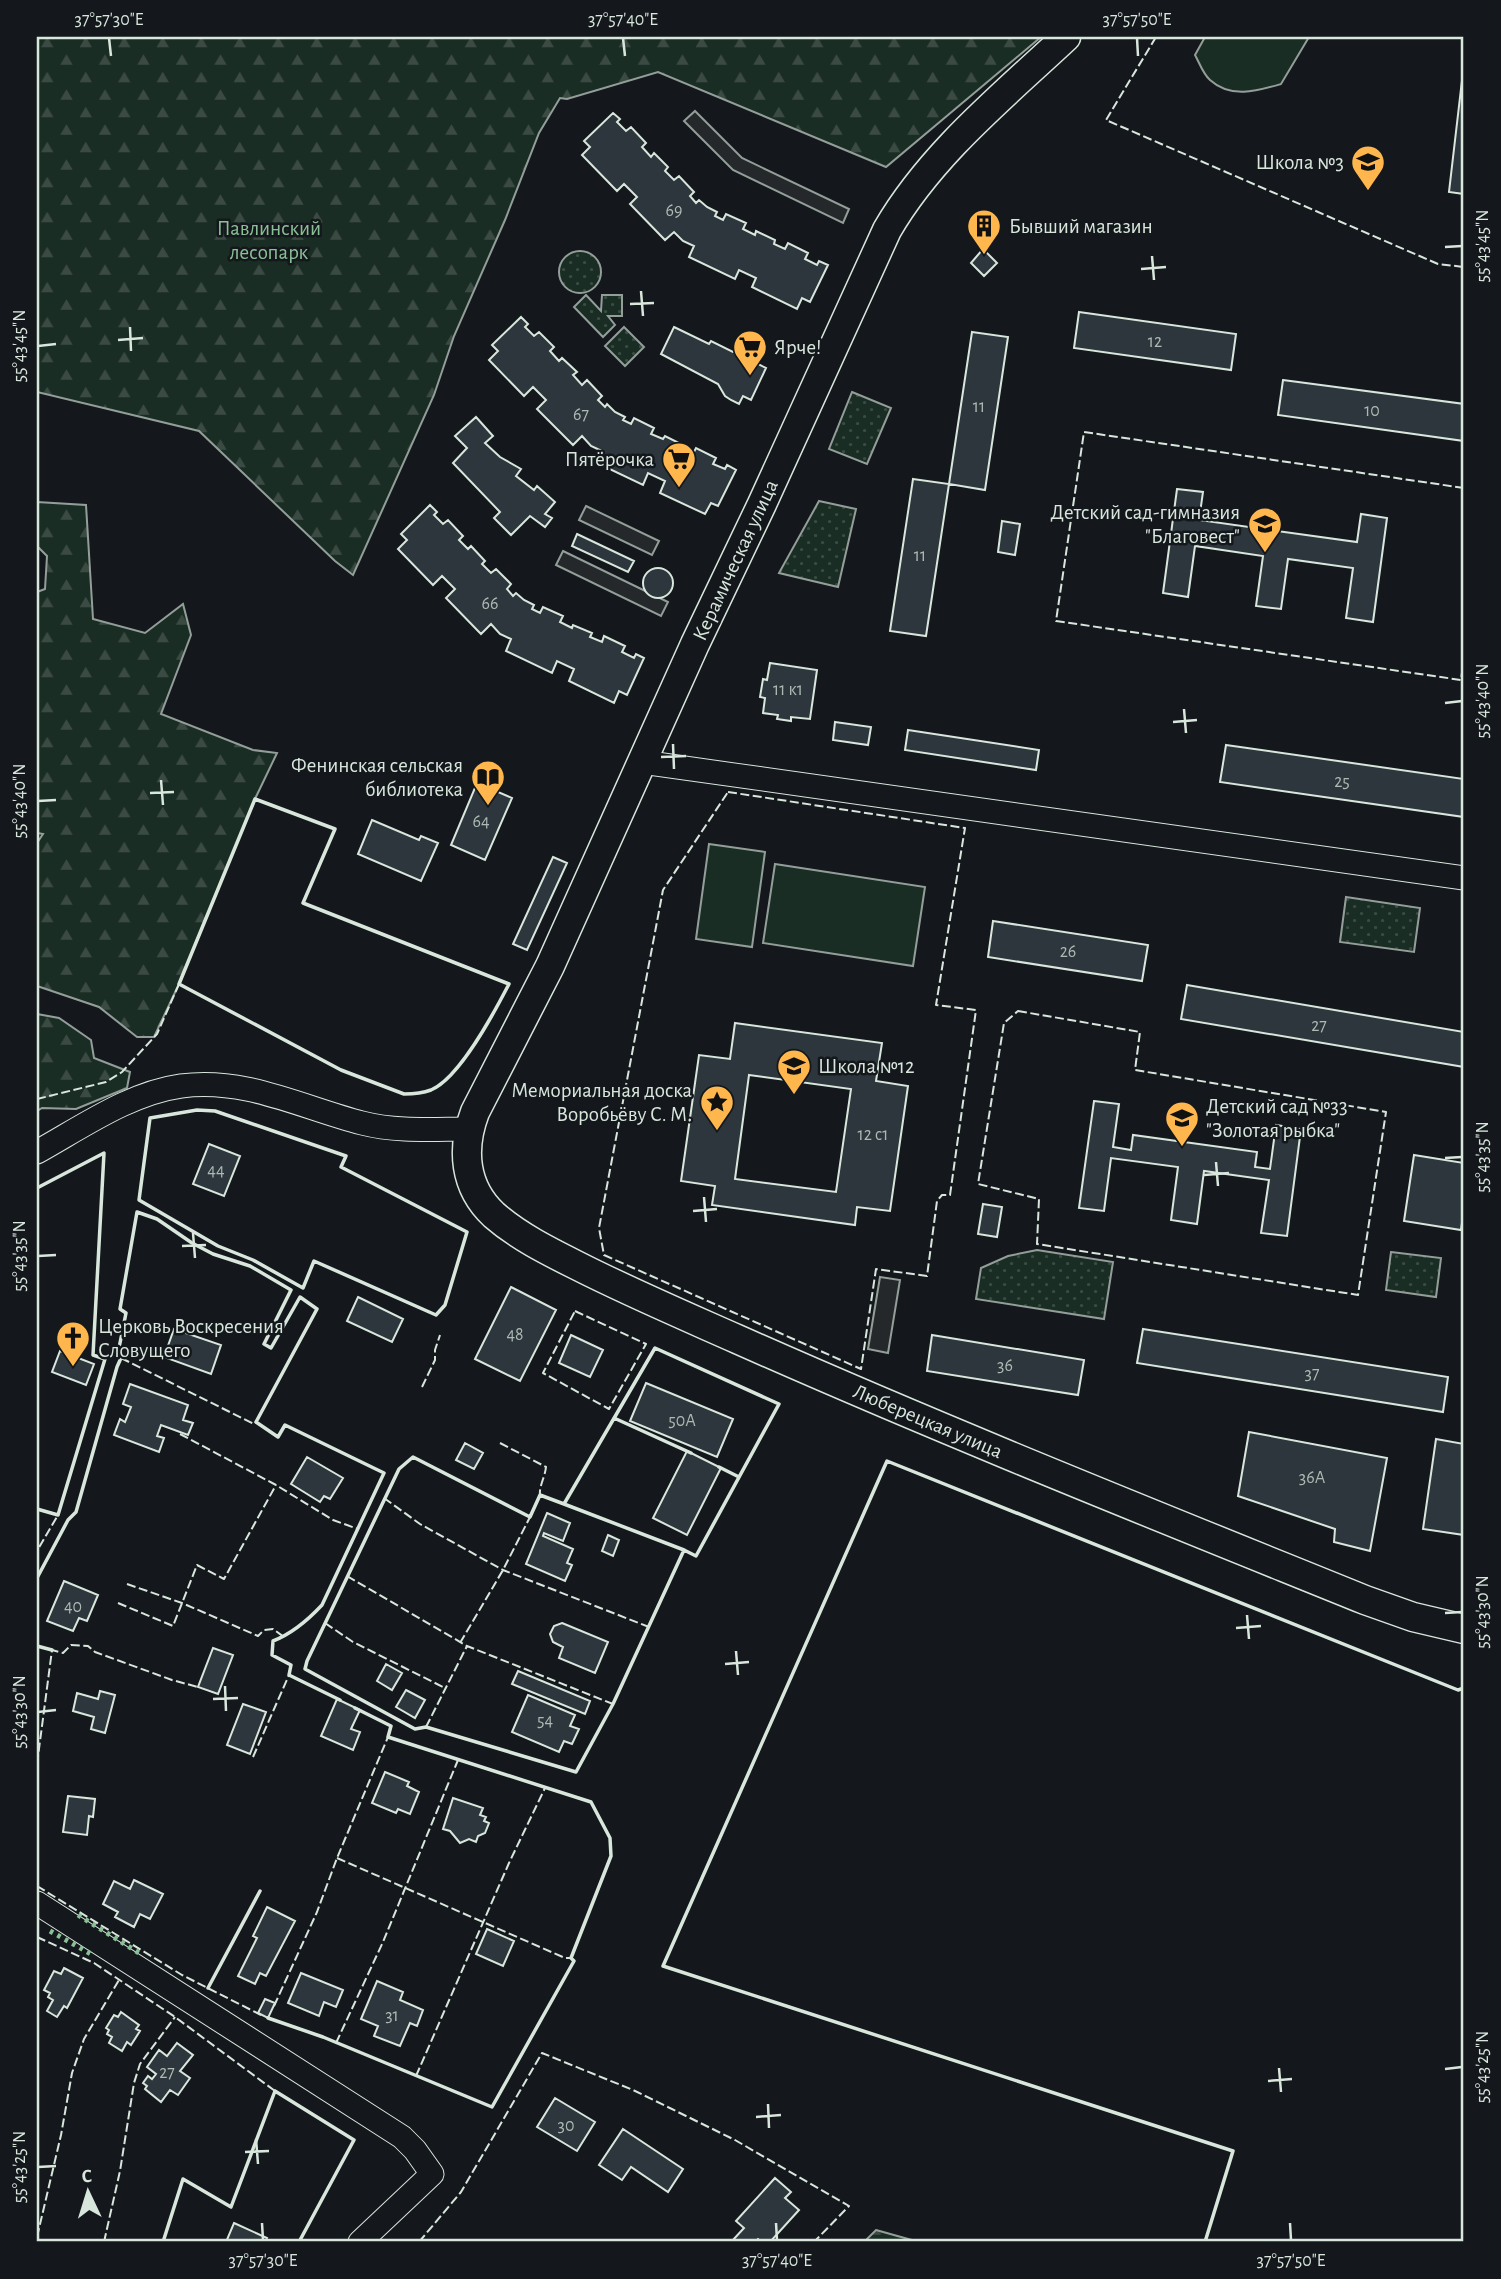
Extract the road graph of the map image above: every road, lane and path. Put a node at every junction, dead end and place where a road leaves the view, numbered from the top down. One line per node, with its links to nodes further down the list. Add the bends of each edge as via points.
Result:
1 (1066, 37): 2 (main road, Керамическая улица, via 946,153 897,213)
2 (642, 762): 3 (street); 4 (main road, Керамическая улица, via 550,966)
3 (1464, 878)
4 (468, 1129): 5 (street, via 364,1124 271,1093 228,1085 184,1086 148,1094); 6 (main road, Люберецкая улица, via 469,1176 494,1214 595,1274 1001,1452 1365,1600 1413,1618)
5 (37, 1152)
6 (1464, 1629)
7 (37, 1903): 8 (street, via 402,2137 415,2150 432,2174)
8 (360, 2242)

